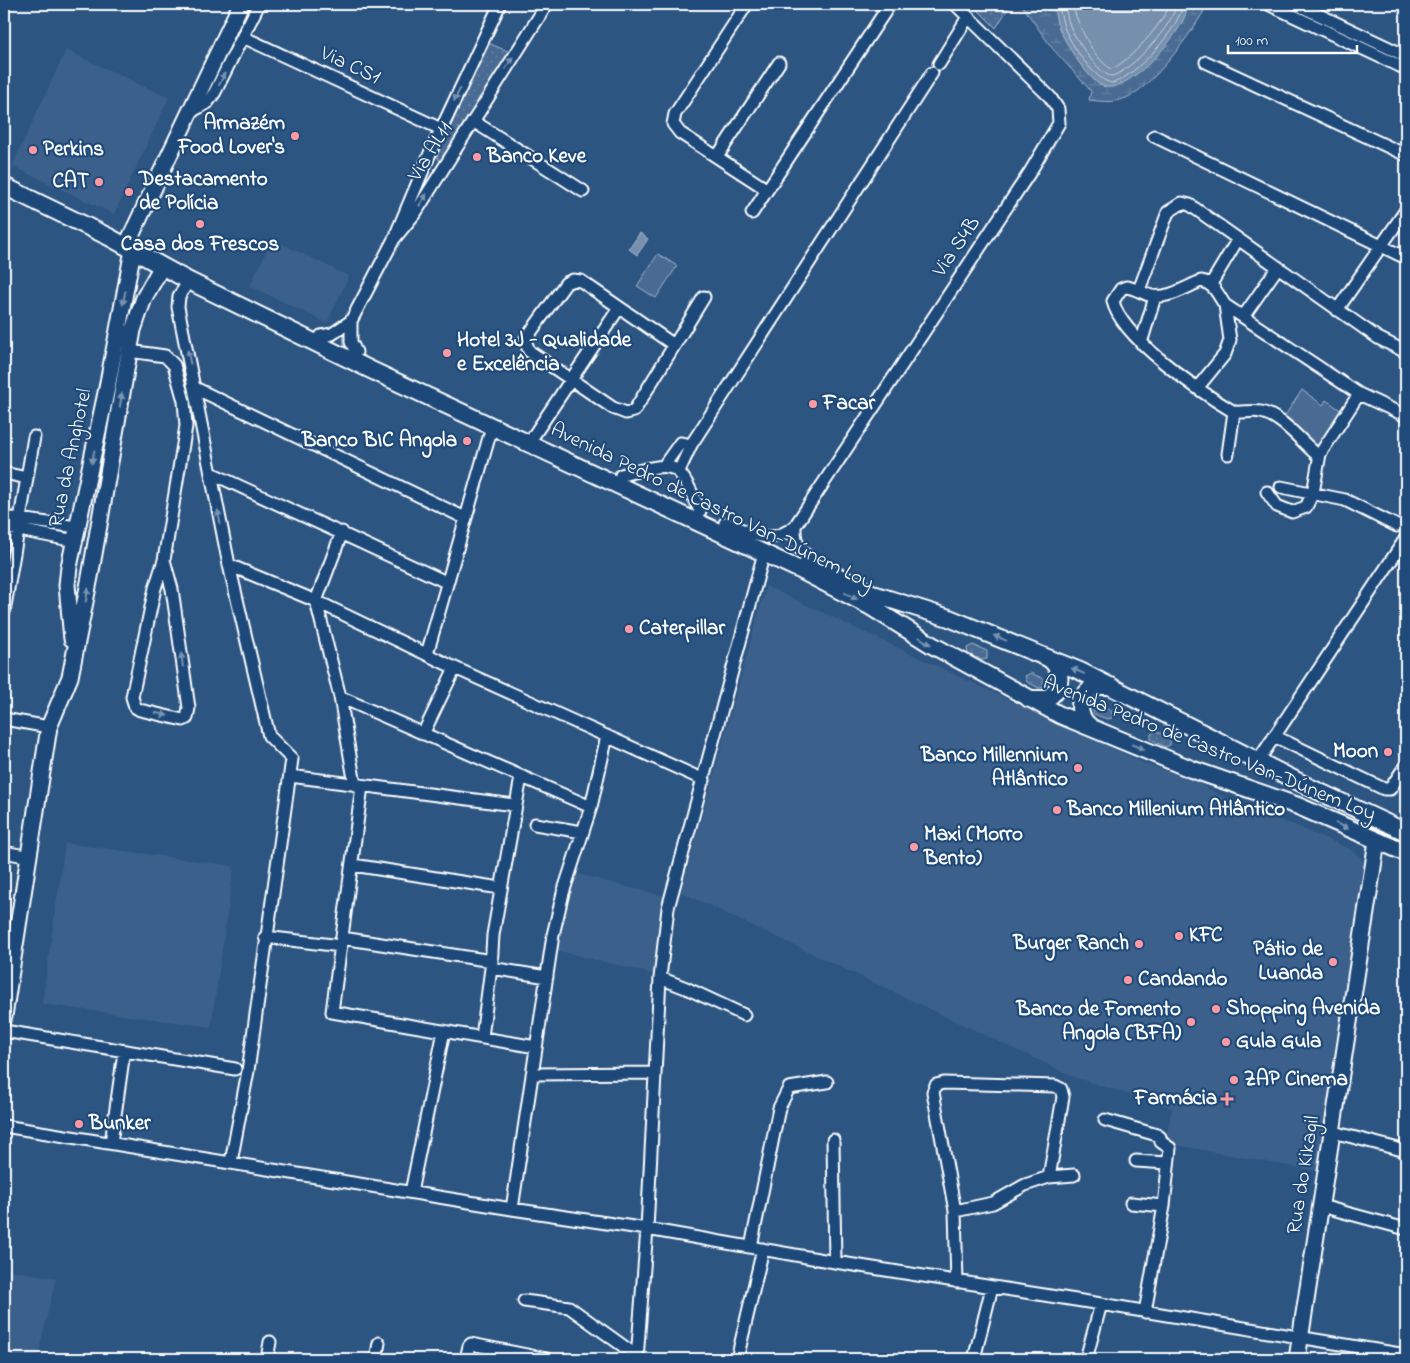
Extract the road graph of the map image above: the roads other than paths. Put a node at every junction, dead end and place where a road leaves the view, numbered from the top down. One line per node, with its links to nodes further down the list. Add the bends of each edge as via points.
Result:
1 (241, 4): 16 (main road, Rua da Anghotel)
2 (259, 4): 11 (street)
3 (500, 4): 18 (street, one-way to 18)
4 (547, 4): 17 (street, Via AL11, one-way to 4)
5 (747, 4): 22 (street, via 674,118 677,130)
6 (955, 4): 10 (street, Via S4B)
7 (1268, 4): 15 (street)
8 (1296, 4): 12 (street)
9 (887, 5): 26 (street)
10 (968, 17): 62 (street); 79 (street, Via S4B, via 1050,97 1058,109 1060,123)
11 (243, 36): 16 (street, one-way to 11, via 207,103 216,92); 18 (street, Via CS1)
12 (1406, 56)
13 (779, 62): 22 (street)
14 (1206, 62): 21 (street)
15 (1406, 69)
16 (188, 115): 32 (main road, Rua da Anghotel)
17 (473, 121): 23 (street, Via AL11); 27 (street)
18 (441, 129): 20 (street)
19 (1154, 136): 33 (street)
20 (431, 151): 23 (street, via 436,163); 30 (street)
21 (1406, 156)
22 (717, 157): 26 (street)
23 (448, 162): 30 (street, Via AL11, one-way to 23, via 416,212)
24 (4, 175): 32 (highway, Avenida Pedro de Castro Van-Dúnem Loy)
25 (4, 186): 32 (highway, Avenida Pedro de Castro Van-Dúnem Loy)
26 (766, 190): 29 (street)
27 (583, 192)
28 (1406, 210): 33 (street)
29 (752, 212)
30 (394, 239): 46 (street, Via AL11)
31 (1238, 239): 36 (street); 38 (street); 39 (street, via 1190,205 1182,203 1175,206 1168,212)
32 (131, 244): 35 (highway, Avenida Pedro de Castro Van-Dúnem Loy); 47 (highway, Avenida Pedro de Castro Van-Dúnem Loy); 83 (main road, Rua da Anghotel, one-way to 83, via 105,398)
33 (1381, 246): 34 (street); 44 (street)
34 (1406, 258)
35 (162, 266): 37 (highway, Avenida Pedro de Castro Van-Dúnem Loy); 50 (main road, Rua da Anghotel, via 137,314)
36 (1278, 267): 44 (street); 45 (street)
37 (189, 281): 55 (street, one-way to 37, via 177,302); 59 (highway, Avenida Pedro de Castro Van-Dúnem Loy)
38 (1212, 284): 41 (street, via 1201,281); 42 (street)
39 (1139, 290): 41 (street); 48 (street, via 1121,289 1114,301 1120,319)
40 (704, 297): 49 (street)
41 (1155, 297): 48 (street)
42 (1225, 305): 45 (street); 54 (street, via 1230,340 1225,354)
43 (619, 308): 49 (street); 53 (street); 53 (street, via 581,281 573,280 566,283 528,335 529,351)
44 (1337, 310): 52 (street, via 1378,338)
45 (1243, 317): 56 (street)
46 (351, 321): 47 (street, Via AL11, via 332,334); 51 (street, via 350,342)
47 (321, 336): 51 (highway, Avenida Pedro de Castro Van-Dúnem Loy)
48 (1142, 343): 54 (street)
49 (674, 345): 53 (street, via 634,411 620,412)
50 (130, 351): 86 (street, via 165,356 178,372 184,400 184,449); 98 (main road, Rua da Anghotel, one-way to 50)
51 (356, 352): 60 (highway, Avenida Pedro de Castro Van-Dúnem Loy)
52 (1406, 352)
53 (570, 379): 60 (street)
54 (1198, 387): 57 (street)
55 (195, 388): 68 (street); 76 (street)
56 (1359, 394): 58 (street); 64 (street)
57 (1234, 412): 63 (street); 64 (street, via 1265,413)
58 (1406, 416)
59 (492, 427): 76 (street); 85 (highway, Avenida Pedro de Castro Van-Dúnem Loy)
60 (534, 435): 69 (highway, Avenida Pedro de Castro Van-Dúnem Loy)
61 (34, 437): 70 (street)
62 (691, 445): 65 (street, via 680,443); 66 (street)
63 (1228, 454)
64 (1320, 454): 73 (street)
65 (665, 464): 66 (street); 69 (street)
66 (679, 471): 74 (street, via 686,478)
67 (4, 473): 70 (street)
68 (210, 473): 82 (street); 87 (street, one-way to 68)
69 (621, 476): 74 (highway, Avenida Pedro de Castro Van-Dúnem Loy)
70 (27, 478): 78 (street)
71 (1281, 487): 73 (street)
72 (1266, 492): 73 (street, via 1277,506 1292,512 1306,507)
73 (1313, 493): 80 (street, via 1345,500)
74 (700, 511): 77 (highway, Avenida Pedro de Castro Van-Dúnem Loy)
75 (4, 517): 78 (street)
76 (465, 518): 90 (street)
77 (725, 523): 79 (street, via 767,538 782,535); 89 (highway, Avenida Pedro de Castro Van-Dúnem Loy)
78 (19, 525): 81 (street); 83 (street); 88 (street)
79 (795, 526): 89 (street, via 800,549)
80 (1397, 526)
81 (4, 527)
82 (342, 532): 90 (street); 93 (street)
83 (76, 534): 98 (main road, Rua da Anghotel, via 67,585 73,635)
84 (1406, 538): 107 (street)
85 (764, 553): 101 (highway, Avenida Pedro de Castro Van-Dúnem Loy, one-way to 101, via 871,606 932,645); 112 (street)
86 (164, 560): 91 (street); 92 (street)
87 (229, 565): 93 (street); 110 (street, via 269,736 292,759)
88 (7, 569): 94 (street)
89 (835, 575): 96 (highway, Avenida Pedro de Castro Van-Dúnem Loy, one-way to 89, via 927,610 876,595)
90 (446, 582): 95 (street)
91 (155, 588): 92 (street); 92 (street, one-way to 92, via 132,702 140,710 182,720 189,708)
92 (172, 589)
93 (316, 601): 95 (street); 100 (street)
94 (4, 612)
95 (427, 654): 97 (street)
96 (1045, 656): 99 (highway, Avenida Pedro de Castro Van-Dúnem Loy, one-way to 96); 101 (highway, via 1058,669 1057,688 1042,700)
97 (455, 668): 105 (street); 106 (street)
98 (70, 677): 103 (main road, Rua da Anghotel)
99 (1111, 686): 104 (highway, via 1093,686 1081,699 1081,714 1086,724); 108 (highway, Avenida Pedro de Castro Van-Dúnem Loy)
100 (340, 697): 105 (street); 113 (street)
101 (1027, 698): 104 (highway, Avenida Pedro de Castro Van-Dúnem Loy)
102 (4, 720): 103 (street)
103 (49, 727): 122 (main road, Rua da Anghotel)
104 (1093, 728): 119 (highway, Avenida Pedro de Castro Van-Dúnem Loy, one-way to 119, via 1191,768 1298,806)
105 (423, 734): 111 (street)
106 (607, 736): 112 (street); 115 (street)
107 (1274, 736): 108 (street); 109 (street, via 1384,789 1390,788)
108 (1258, 761): 118 (highway, Avenida Pedro de Castro Van-Dúnem Loy)
109 (1406, 765)
110 (290, 776): 113 (street); 125 (street)
111 (521, 777): 114 (street); 115 (street)
112 (704, 780): 130 (street, via 668,908)
113 (358, 786): 114 (street); 123 (street)
114 (514, 805): 124 (street)
115 (591, 807): 117 (street)
116 (535, 824): 117 (street)
117 (582, 832): 129 (street, via 563,893)
118 (1406, 832)
119 (1377, 841): 121 (highway, Avenida Pedro de Castro Van-Dúnem Loy); 144 (main road, Rua do Kikagil)
120 (4, 852): 122 (street)
121 (1406, 853)
122 (30, 857): 126 (main road, Rua da Anghotel)
123 (353, 865): 124 (street); 127 (street)
124 (500, 888): 128 (street)
125 (265, 937): 127 (street); 149 (street, via 248,1071)
126 (10, 939): 132 (main road, Rua da Anghotel)
127 (342, 942): 128 (street); 134 (street, via 333,1013)
128 (492, 965): 129 (street); 135 (street)
129 (547, 977): 136 (street)
130 (660, 978): 131 (street); 140 (street)
131 (744, 1015)
132 (4, 1016)
133 (4, 1031): 137 (street)
134 (444, 1031): 135 (street); 153 (street)
135 (482, 1037): 136 (street)
136 (536, 1047): 139 (street)
137 (124, 1052): 138 (street); 146 (street)
138 (235, 1068)
139 (532, 1074): 140 (street); 157 (street)
140 (655, 1074): 160 (street)
141 (827, 1082): 161 (street, via 792,1087 784,1093)
142 (1105, 1120): 150 (street, via 1157,1135 1170,1148)
143 (4, 1126): 146 (street)
144 (1333, 1132): 147 (street); 156 (main road, Rua do Kikagil)
145 (833, 1140): 162 (street)
146 (111, 1143): 149 (street)
147 (1406, 1151)
148 (1136, 1161): 150 (street)
149 (231, 1162): 153 (street)
150 (1167, 1163): 155 (street)
151 (1074, 1175): 152 (street)
152 (1048, 1177): 158 (street, via 1025,1185 994,1203); 158 (street, via 1063,1097 1061,1089 1055,1086 940,1083 933,1092)
153 (411, 1192): 157 (street)
154 (1131, 1203): 155 (street)
155 (1164, 1206): 167 (street)
156 (1321, 1206): 159 (street); 168 (main road, Rua do Kikagil)
157 (512, 1209): 160 (street)
158 (956, 1211): 163 (street)
159 (1406, 1228)
160 (647, 1229): 161 (street); 172 (street)
161 (757, 1248): 162 (street); 177 (street)
162 (835, 1262): 163 (street)
163 (957, 1282): 164 (street)
164 (992, 1287): 166 (street); 178 (street)
165 (524, 1300): 172 (street, via 568,1306)
166 (1101, 1304): 167 (street); 179 (street)
167 (1145, 1312): 168 (street)
168 (1301, 1338): 171 (street); 180 (main road, Rua do Kikagil)
169 (270, 1342): 173 (street)
170 (379, 1343): 174 (street)
171 (1406, 1355)
172 (637, 1358)
173 (267, 1359)
174 (376, 1359)
175 (466, 1359): 176 (street, via 471,1344)
176 (547, 1359)
177 (736, 1359)
178 (974, 1359)
179 (1086, 1359)
180 (1298, 1359)

